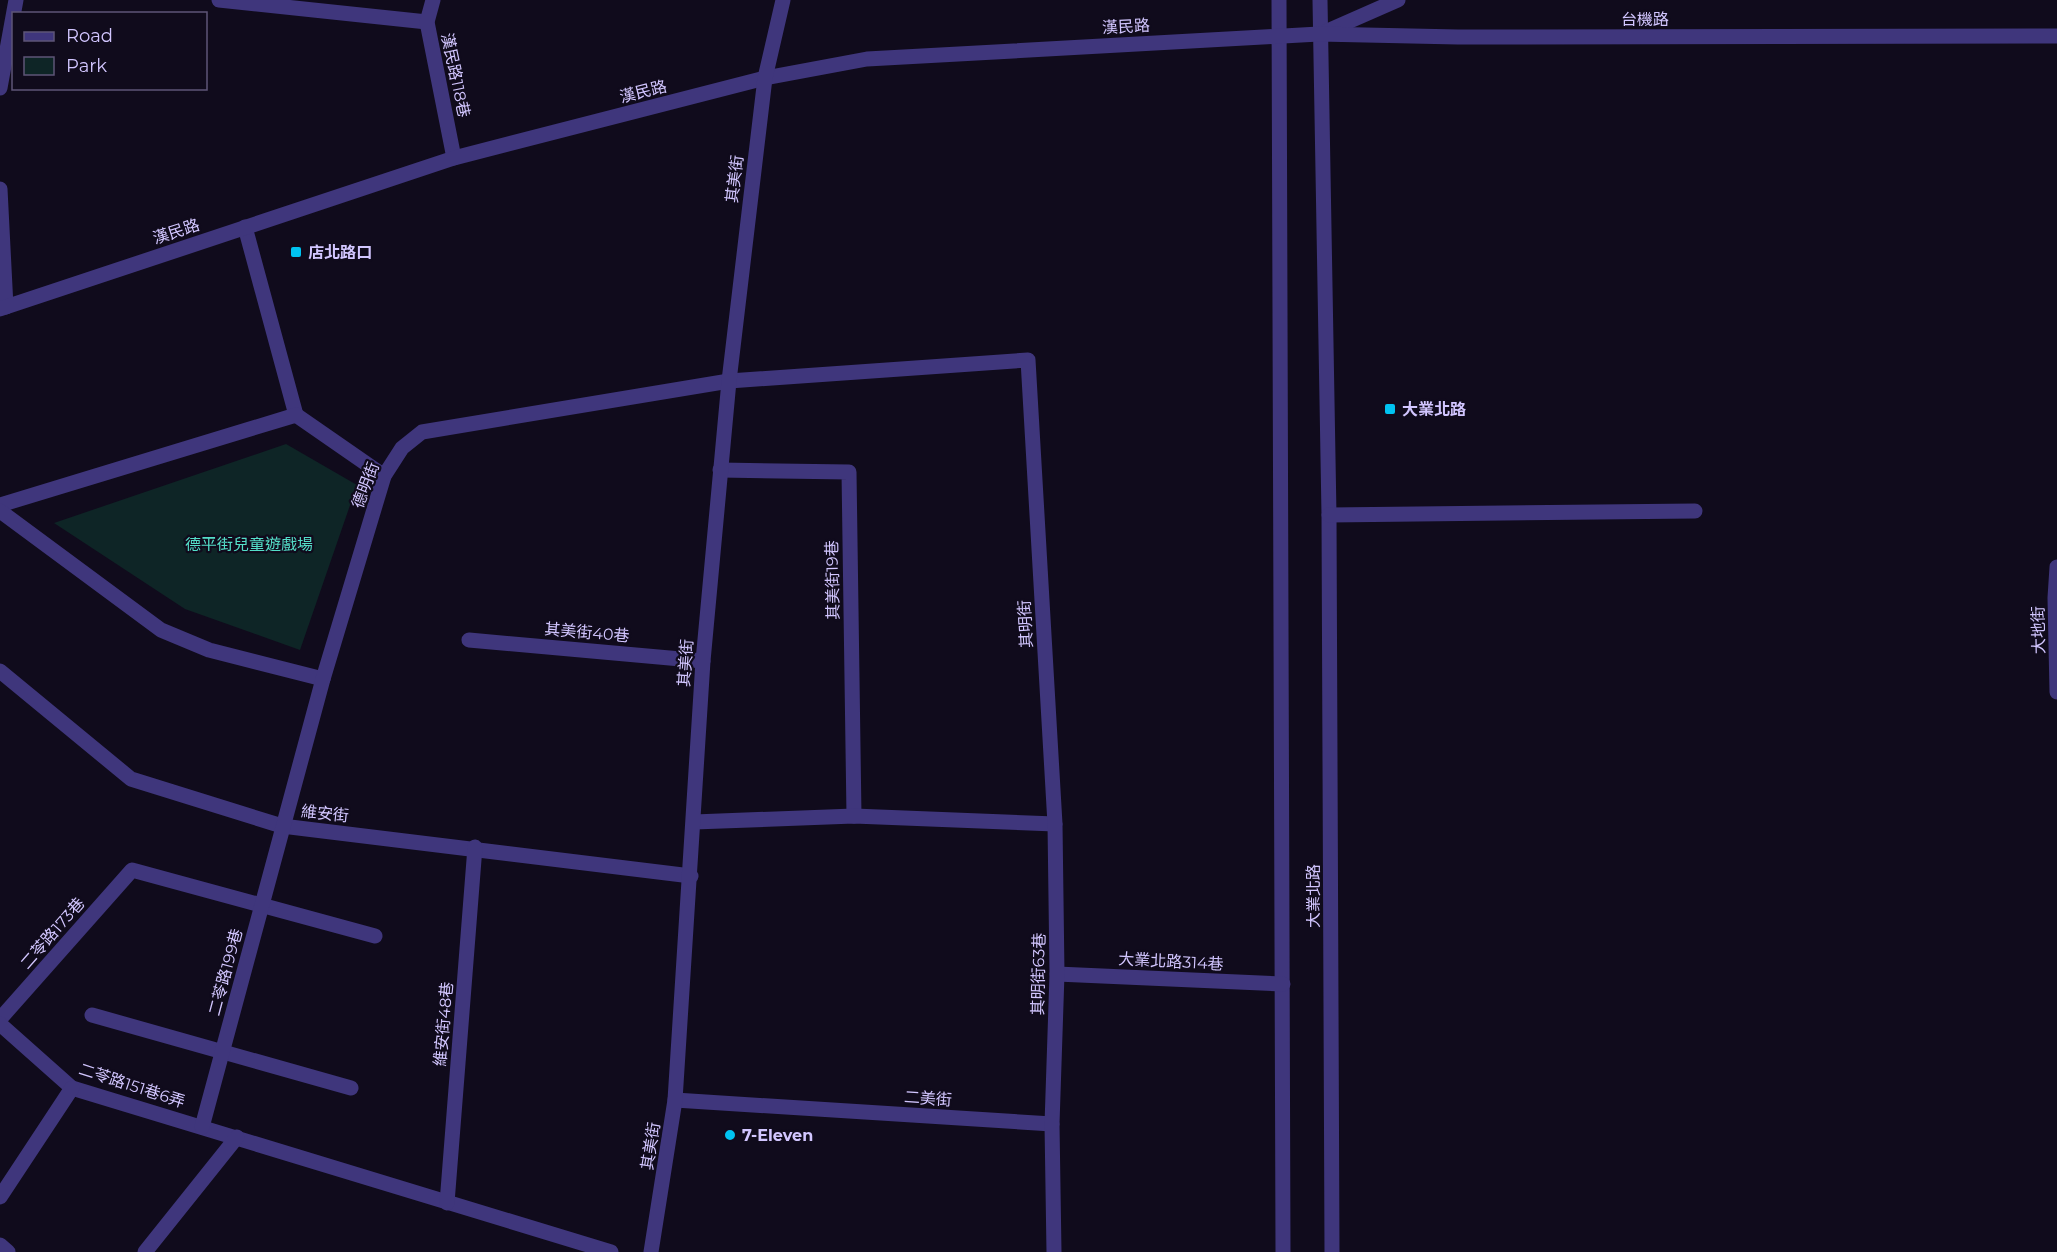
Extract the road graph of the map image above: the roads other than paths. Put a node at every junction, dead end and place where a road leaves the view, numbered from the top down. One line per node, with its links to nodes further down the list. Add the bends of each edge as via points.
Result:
1 (219, 0): 8 (street)
2 (433, 0): 8 (street, 漢民路118巷)
3 (783, 0): 12 (street, 其美街)
4 (1280, 0): 10 (street, 大業北路)
5 (1320, 0): 9 (street, 大業北路)
6 (1398, 0): 9 (street)
7 (12, 22): 13 (street)
8 (427, 22): 14 (street, 漢民路118巷)
9 (1319, 34): 10 (street, 漢民路); 11 (street, 台機路); 25 (street, 大業北路)
10 (1279, 36): 12 (street, 漢民路, via 867,59); 41 (street, 大業北路)
11 (2057, 36)
12 (765, 78): 14 (street, 漢民路); 18 (street, 其美街)
13 (0, 87)
14 (454, 158): 16 (street, 漢民路)
15 (0, 189): 17 (street)
16 (245, 227): 17 (street, 漢民路); 19 (street)
17 (3, 308)
18 (729, 381): 20 (street, 其美街); 21 (street, 德明街, via 422,432 402,448); 34 (street, 其明街, via 1028,360)
19 (296, 415): 21 (street); 22 (street)
20 (720, 470): 28 (street, 其美街); 32 (street, 其美街19巷, via 849,472)
21 (384, 476): 30 (street, 德明街)
22 (0, 505)
23 (0, 511): 30 (street, via 161,630 209,650)
24 (1695, 511): 25 (street)
25 (1329, 515): 60 (street, 大業北路)
26 (2057, 567): 31 (street, 大地街)
27 (469, 640): 28 (street, 其美街40巷)
28 (703, 661): 33 (street, 其美街)
29 (2, 677): 35 (street, 維安街, via 131,780)
30 (323, 679): 35 (street, 德明街)
31 (2057, 692)
32 (854, 816): 33 (street); 34 (street)
33 (694, 822): 37 (street, 其美街)
34 (1055, 824): 40 (street, 其明街63巷)
35 (282, 826): 36 (street, 維安街); 38 (street, 二苓路199巷)
36 (475, 848): 37 (street, 維安街); 52 (street, 維安街48巷)
37 (691, 876): 47 (street, 其美街)
38 (262, 905): 39 (street); 43 (street, 二苓路173巷, via 132,870); 44 (street, 二苓路199巷)
39 (375, 936)
40 (1057, 974): 41 (street, 大業北路314巷); 48 (street, 其明街63巷)
41 (1283, 984): 59 (street, 大業北路)
42 (92, 1016): 44 (street)
43 (0, 1022): 45 (street, 二苓路151巷6弄)
44 (222, 1052): 46 (street); 49 (street, 二苓路199巷)
45 (72, 1088): 49 (street, 二苓路151巷6弄); 51 (street)
46 (351, 1088)
47 (675, 1100): 48 (street, 二美街); 57 (street, 其美街)
48 (1052, 1124): 58 (street)
49 (202, 1126): 50 (street, 二苓路151巷6弄)
50 (237, 1137): 52 (street, 二苓路151巷6弄); 55 (street)
51 (0, 1197)
52 (447, 1203): 56 (street)
53 (0, 1245): 54 (street)
54 (8, 1252)
55 (145, 1252)
56 (611, 1252)
57 (651, 1252)
58 (1054, 1252)
59 (1283, 1252)
60 (1332, 1252)

